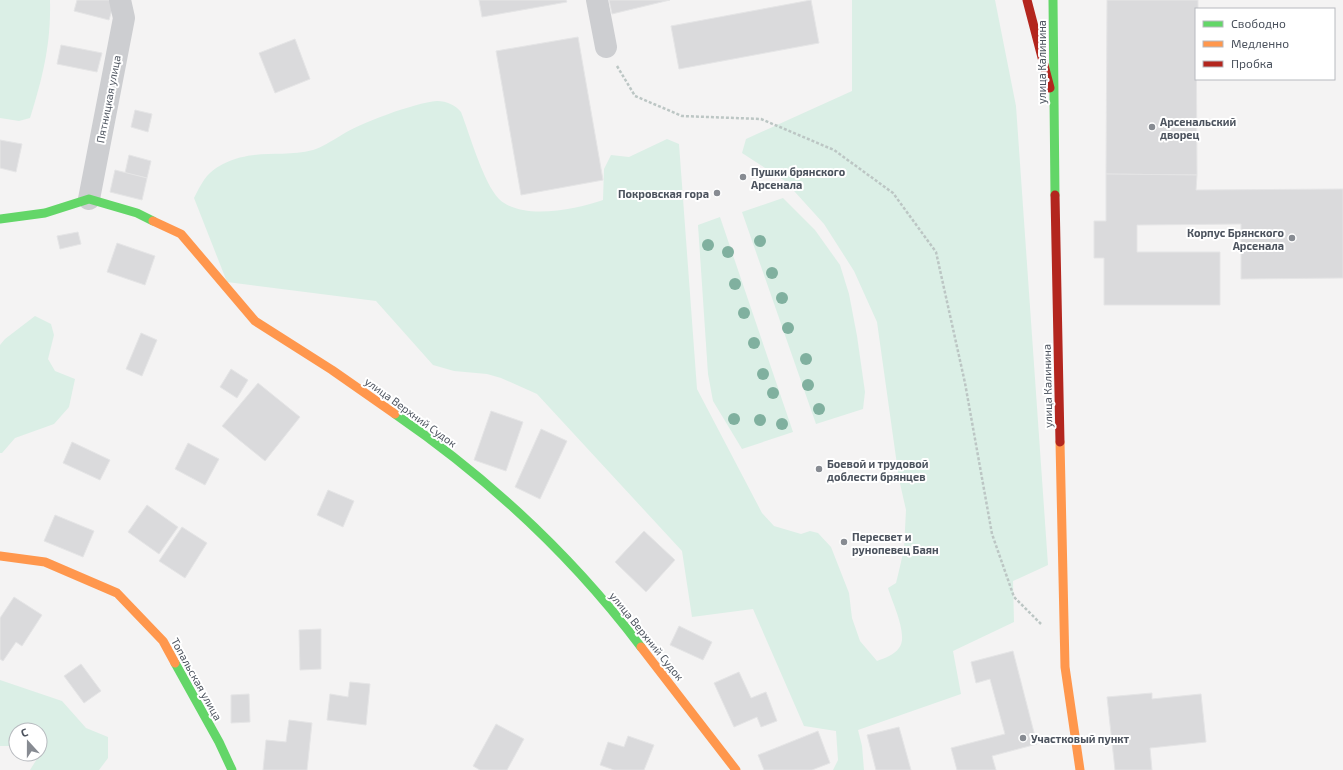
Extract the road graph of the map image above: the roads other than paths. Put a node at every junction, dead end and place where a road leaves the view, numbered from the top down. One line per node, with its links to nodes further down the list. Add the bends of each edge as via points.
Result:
1 (120, 0): 7 (street, Пятницкая улица, via 124,18)
2 (597, 0): 5 (street)
3 (1027, 0): 6 (street)
4 (1053, 0): 6 (street, улица Калинина)
5 (606, 47)
6 (1053, 101): 12 (street, улица Калинина, via 1064,648)
7 (89, 198): 8 (street, via 45,213); 11 (street, улица Верхний Судок, via 137,213 182,234 255,321 414,427 522,514 615,612)
8 (0, 219)
9 (0, 556): 10 (street, Топальская улица, via 45,562 117,593 163,641)
10 (232, 770)
11 (736, 770)
12 (1080, 770)

